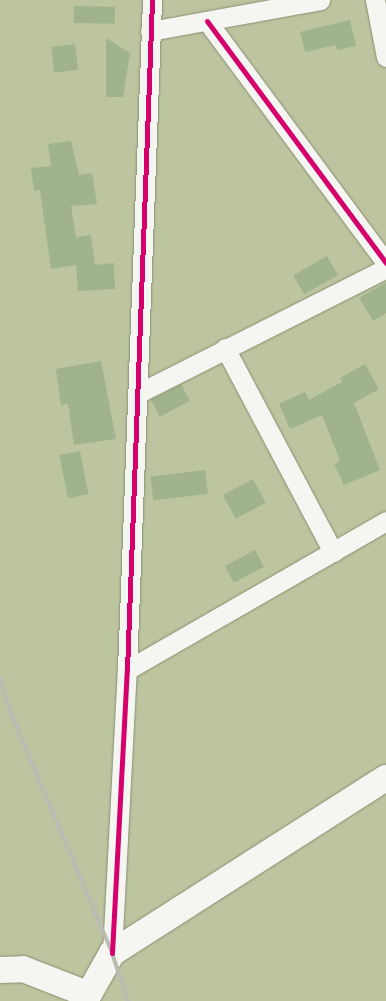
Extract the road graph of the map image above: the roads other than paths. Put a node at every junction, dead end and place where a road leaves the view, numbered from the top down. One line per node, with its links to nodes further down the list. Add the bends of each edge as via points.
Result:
1 (152, 0): 5 (street)
2 (320, 0): 4 (street)
3 (374, 0): 6 (street)
4 (206, 21): 5 (street); 7 (street)
5 (150, 31): 10 (street)
6 (386, 57)
7 (386, 263)
8 (386, 268): 9 (street)
9 (225, 348): 10 (street); 12 (street)
10 (137, 394): 13 (street)
11 (386, 521): 12 (street)
12 (333, 552): 13 (street)
13 (127, 670): 15 (street)
14 (386, 778): 15 (main road)
15 (112, 953): 17 (main road)
16 (0, 970): 17 (main road, via 23,969)
17 (86, 997)

